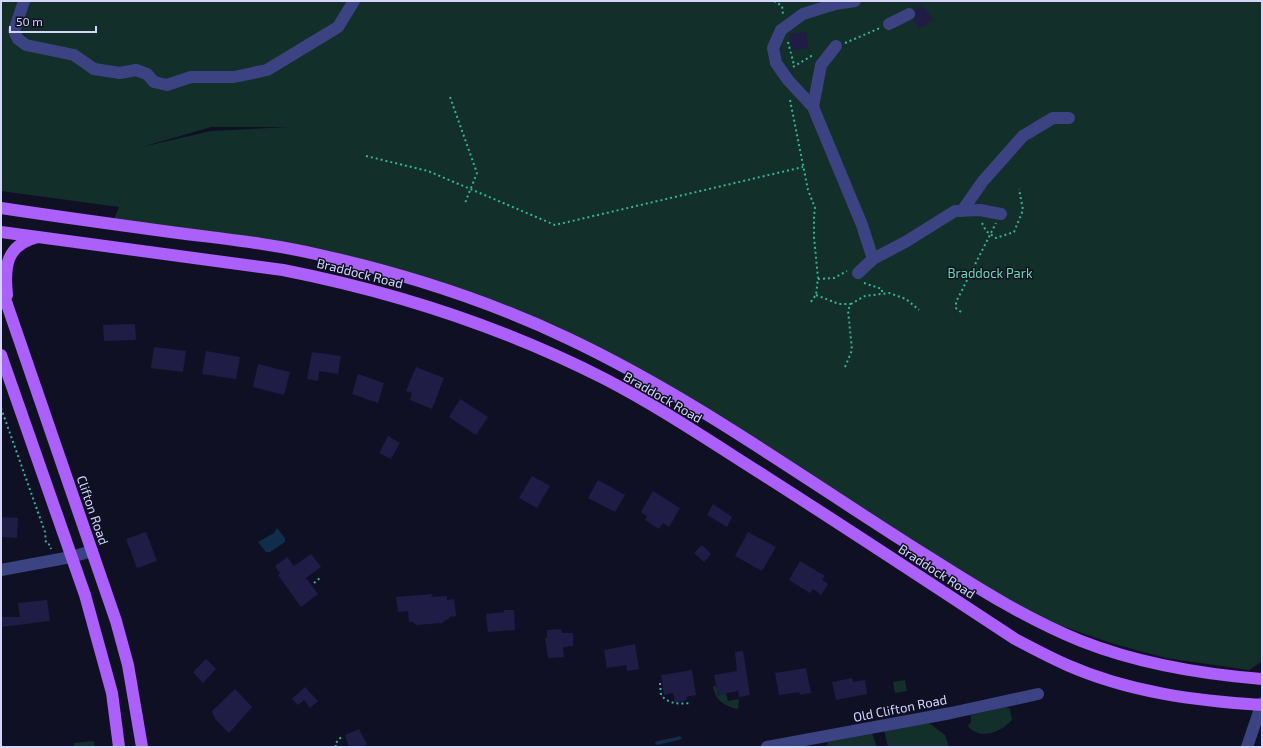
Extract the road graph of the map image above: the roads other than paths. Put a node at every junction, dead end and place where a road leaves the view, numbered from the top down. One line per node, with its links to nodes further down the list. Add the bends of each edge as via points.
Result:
1 (24, 1): 2 (street, via 14,31 18,39 26,44 74,55 94,69 120,73 136,70 147,74 154,82 167,85 191,77 234,77 267,70 338,27)
2 (354, 1)
3 (855, 1): 7 (street, via 803,14 781,30 774,48 776,63)
4 (909, 14): 5 (street)
5 (889, 24)
6 (836, 46): 7 (street, via 821,65)
7 (813, 107): 14 (street, via 862,225)
8 (1070, 118): 10 (street, via 1053,118 1023,136 983,181)
9 (1, 208): 22 (main road, Braddock Road, via 317,254 378,269 468,298 566,338 690,403 976,587 1052,628 1110,651 1157,664)
10 (962, 211): 11 (street, via 980,210); 14 (street, via 955,211 908,241)
11 (1001, 214)
12 (1, 232): 13 (main road, Braddock Road)
13 (41, 236): 17 (main road, via 25,241 10,256 6,270); 24 (main road, Braddock Road, via 227,261 328,278 419,303 477,323 563,359 655,406 1015,639 1044,654 1090,673 1150,691 1185,698)
14 (873, 259): 15 (street)
15 (858, 277)
16 (1, 287): 17 (main road, Clifton Road)
17 (8, 308): 19 (main road, Clifton Road)
18 (1, 355): 20 (main road)
19 (92, 551): 20 (street); 26 (main road, Clifton Road, via 128,665)
20 (71, 557): 21 (street); 25 (main road, via 85,595 112,693)
21 (1, 570)
22 (1262, 679)
23 (1038, 694): 27 (street, Old Clifton Road)
24 (1262, 704): 28 (street)
25 (119, 747)
26 (142, 747)
27 (767, 747)
28 (1247, 747)

